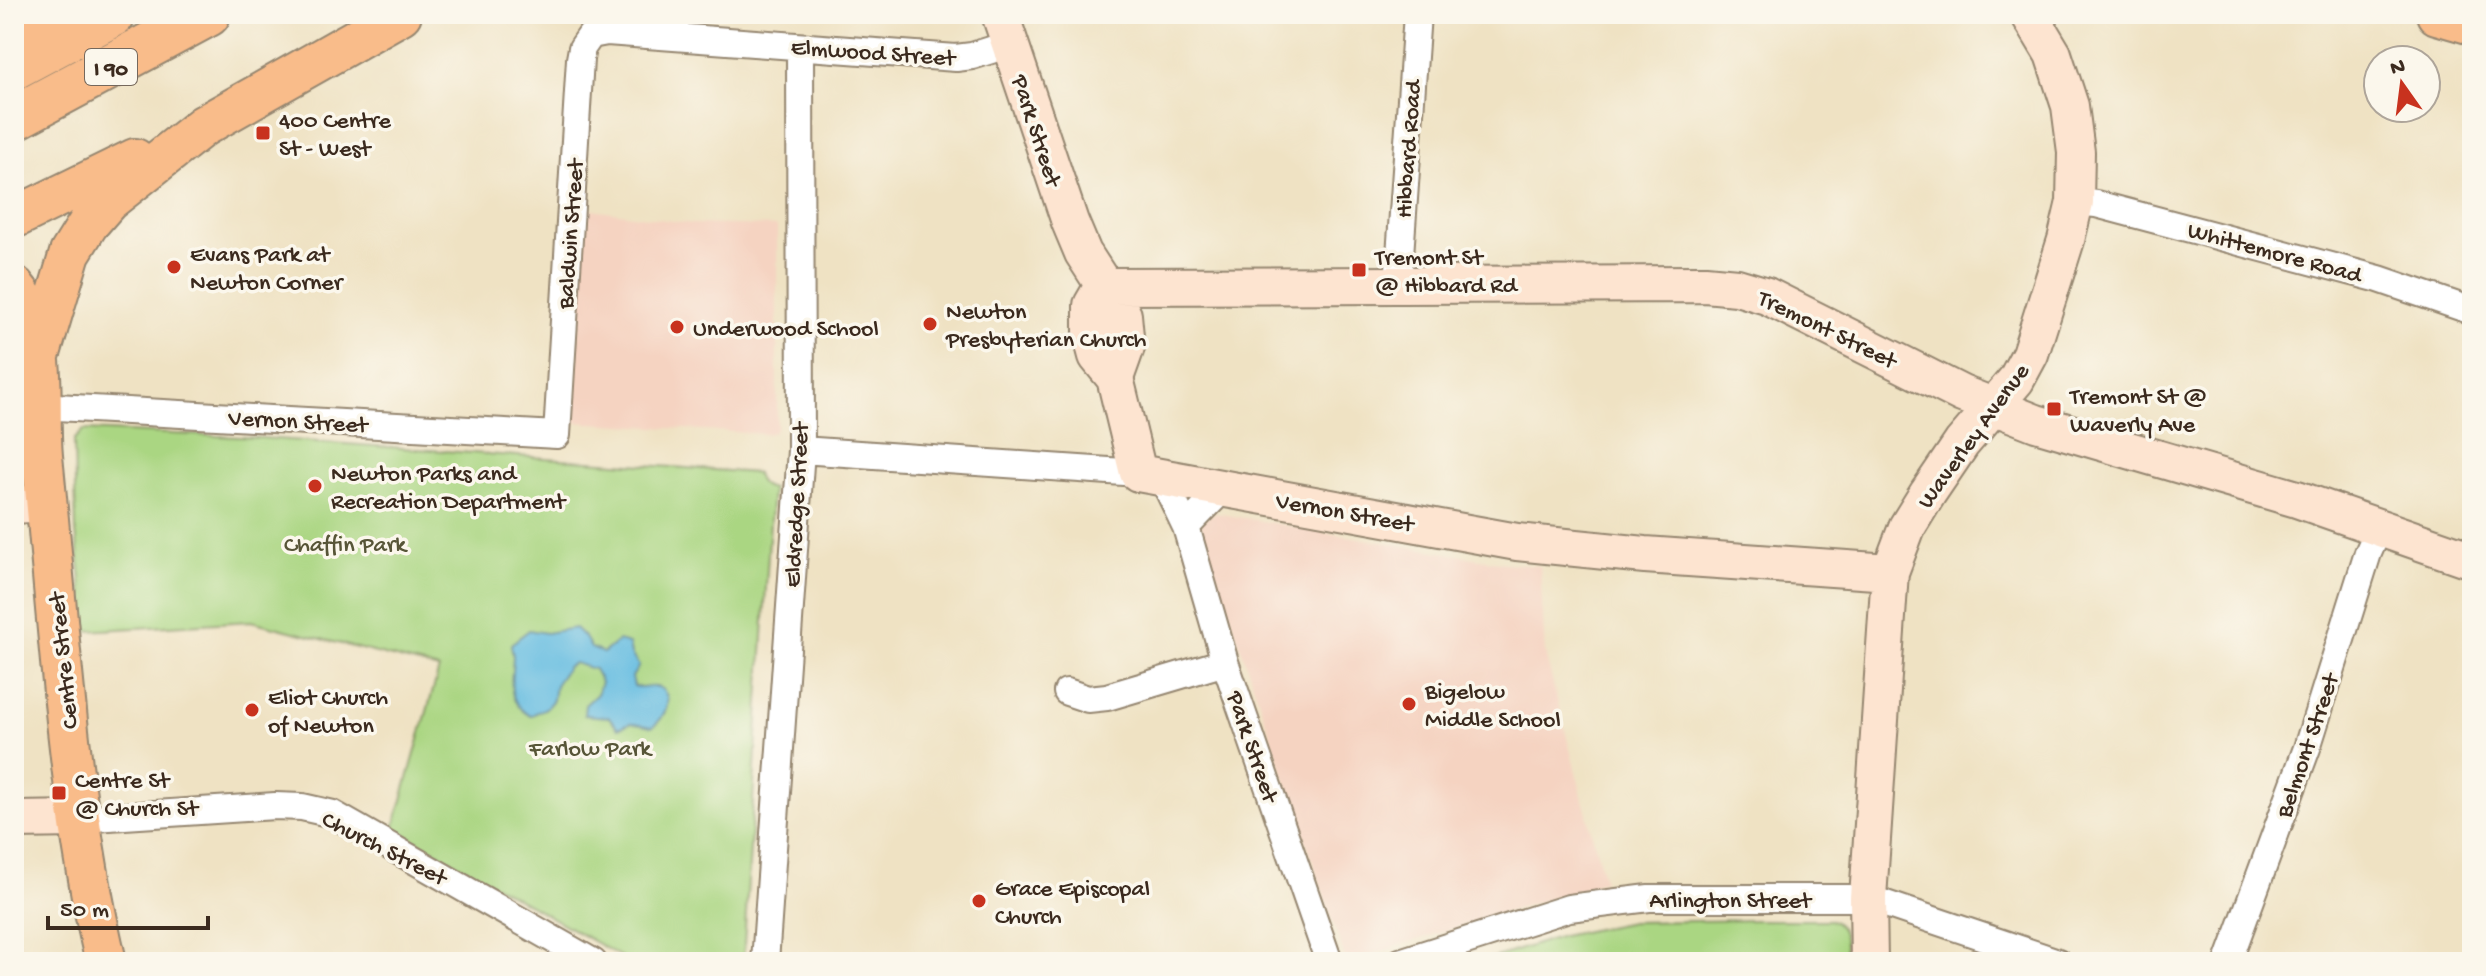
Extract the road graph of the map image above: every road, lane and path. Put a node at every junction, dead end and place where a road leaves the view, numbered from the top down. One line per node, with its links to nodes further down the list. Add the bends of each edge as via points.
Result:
1 (35, 14): 7 (highway)
2 (113, 14): 11 (highway, I 90)
3 (208, 14): 12 (highway, I 90)
4 (401, 14): 13 (main road, Centre Street)
5 (1417, 14): 16 (street, Hibbard Road)
6 (2029, 14): 14 (street, Waverley Avenue, via 2053,54 2070,106)
7 (14, 25)
8 (1005, 29): 10 (street, Elmwood Street, via 972,56 956,58); 18 (street, Park Street, via 1059,196)
9 (586, 42): 10 (street, Elmwood Street, via 607,32); 23 (street, Baldwin Street)
10 (800, 47): 24 (street, Eldredge Street)
11 (14, 67)
12 (14, 118)
13 (203, 126): 15 (main road); 20 (main road, Centre Street, via 108,201 88,224 65,266)
14 (2075, 202): 19 (street, Whittemore Road, via 2379,279); 22 (street, Waverley Avenue, via 2030,354)
15 (14, 218)
16 (1398, 284): 18 (street, Tremont Street); 22 (street, Tremont Street, via 1737,287 1767,296)
17 (14, 286): 20 (main road, Centre Street, via 28,308)
18 (1103, 286): 25 (street, Park Street, via 1123,315 1126,347 1115,378)
19 (2472, 311)
20 (39, 358): 21 (main road, Centre Street)
21 (39, 406): 23 (street, Vernon Street); 27 (main road, Centre Street)
22 (1995, 408): 29 (street, Tremont Street); 31 (street, Waverley Avenue, via 1962,443 1928,493 1907,527)
23 (557, 435)
24 (801, 450): 25 (street, Vernon Street); 39 (street, Eldredge Street)
25 (1150, 475): 26 (street, Vernon Street); 28 (street, Park Street)
26 (1223, 489): 28 (street); 31 (street, Vernon Street, via 1570,549)
27 (30, 504): 34 (main road, Centre Street)
28 (1186, 527): 32 (street, Park Street)
29 (2379, 528): 30 (street, Tremont Street); 44 (street, Belmont Street, via 2307,748)
30 (2472, 560)
31 (1890, 572): 36 (street, Waverley Avenue)
32 (1225, 662): 33 (street, via 1107,697 1088,699); 40 (street, Park Street)
33 (1067, 692)
34 (79, 819): 35 (street, Church Street); 37 (main road, Centre Street); 38 (street, Church Street, via 275,806 333,814)
35 (14, 820)
36 (1868, 898): 41 (street, Arlington Street, via 1608,902 1569,908); 42 (street, Waverley Avenue); 43 (street, Arlington Street)
37 (106, 962)
38 (593, 962)
39 (765, 962)
40 (1329, 962)
41 (1400, 962)
42 (1869, 962)
43 (2058, 962)
44 (2228, 962)

